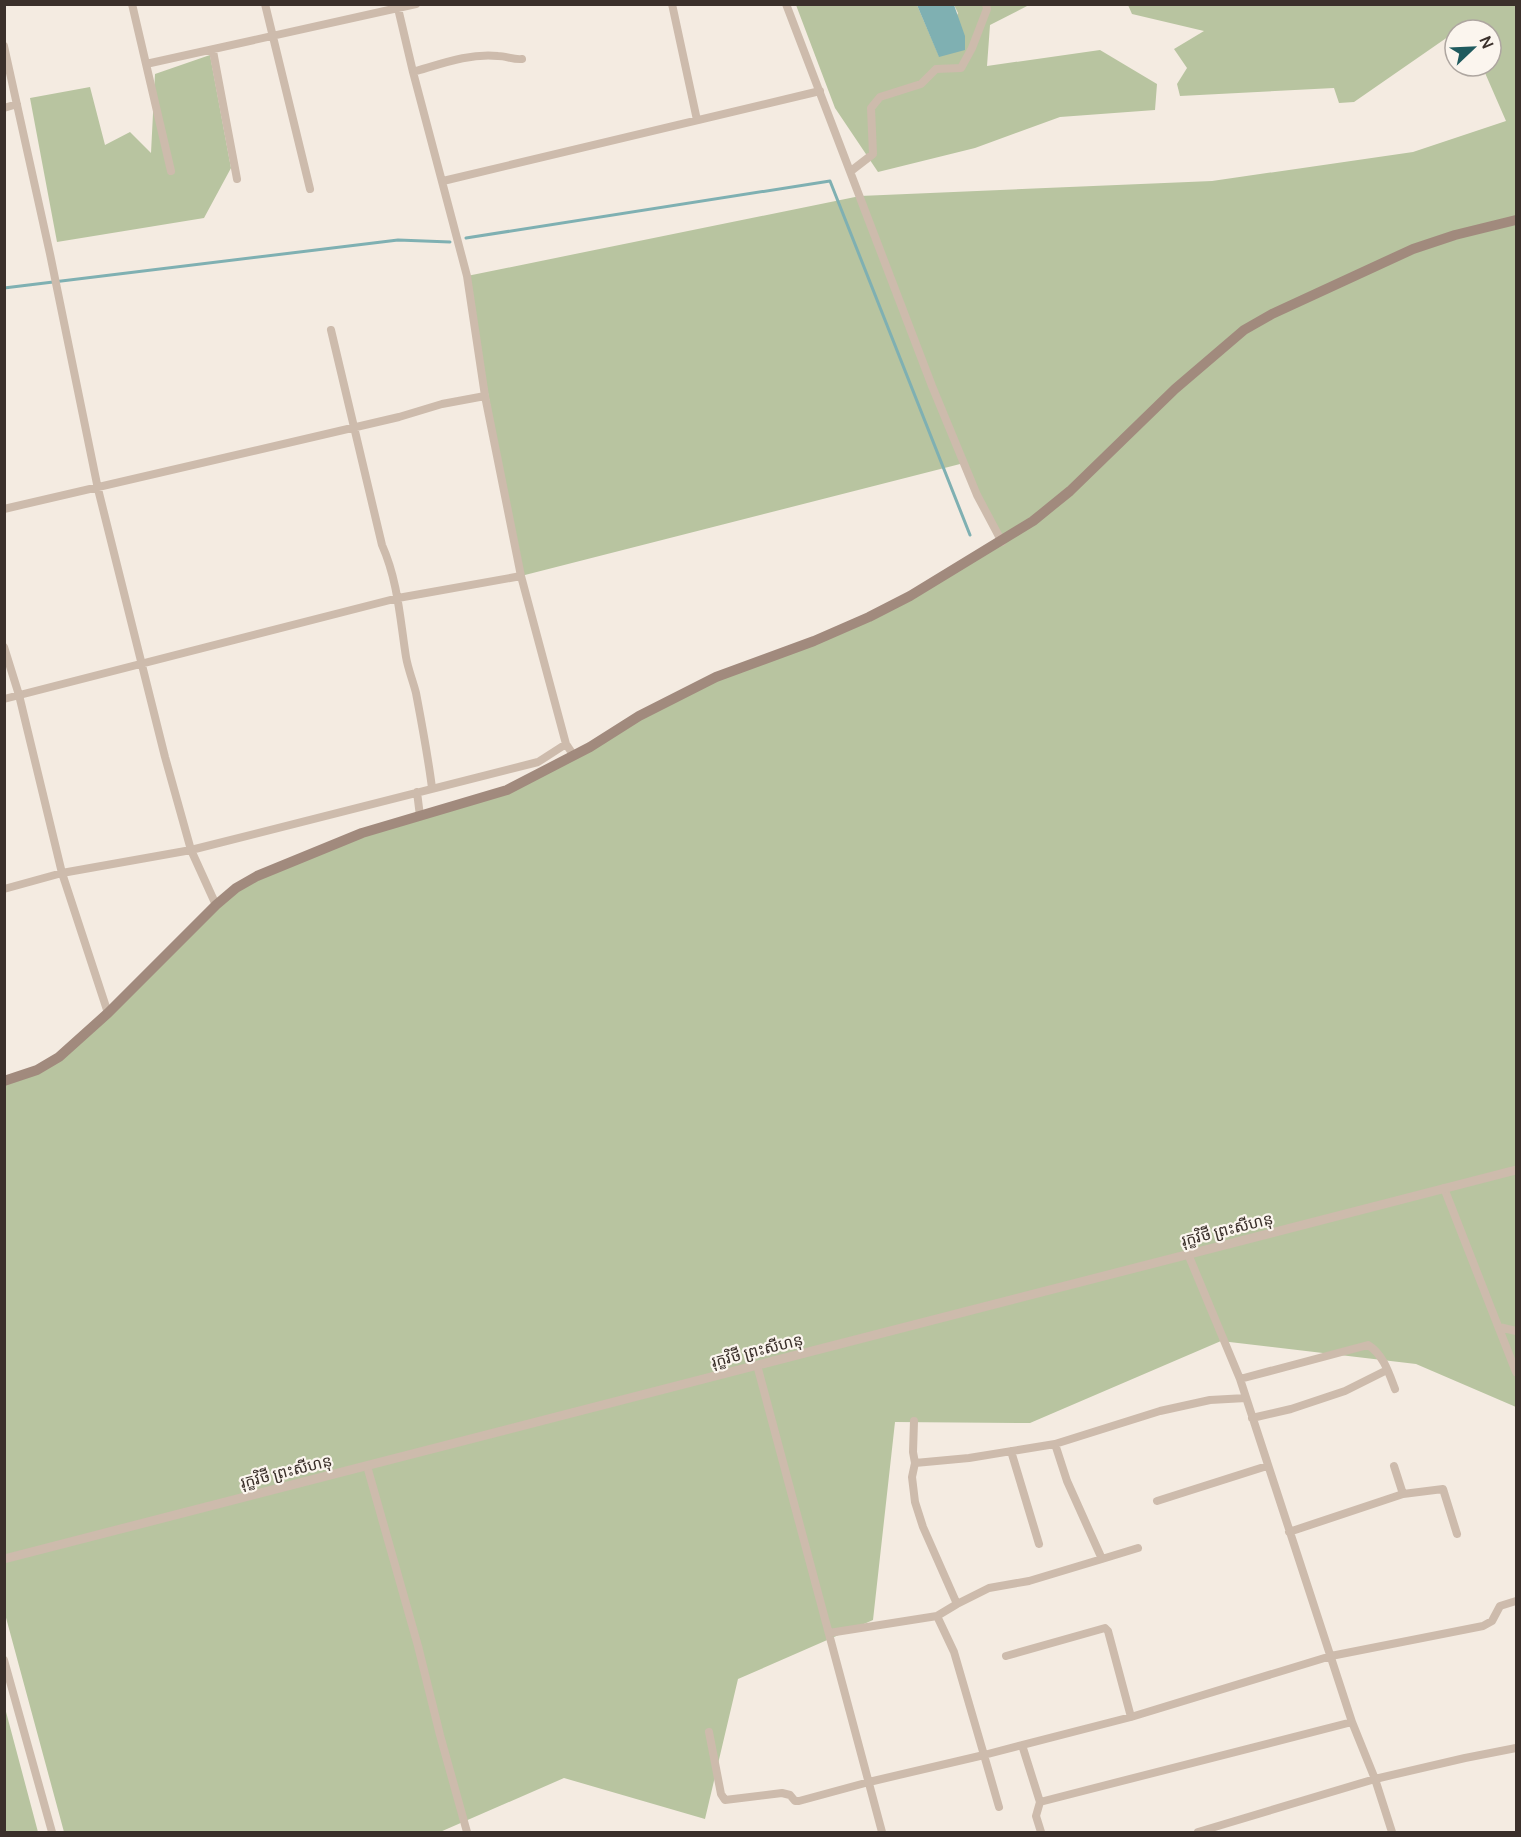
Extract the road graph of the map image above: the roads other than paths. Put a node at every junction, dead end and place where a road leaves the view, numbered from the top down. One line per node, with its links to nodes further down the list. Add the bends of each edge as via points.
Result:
1 (132, 4): 12 (street)
2 (265, 4): 8 (street)
3 (416, 4): 7 (street)
4 (672, 4): 17 (street)
5 (786, 4): 14 (street)
6 (987, 4): 19 (street, via 961,68 936,69 921,84 880,97 871,108 873,154)
7 (397, 6): 8 (street); 13 (street)
8 (272, 35): 10 (street); 22 (street)
9 (4, 46): 15 (street)
10 (213, 51): 12 (street); 20 (street)
11 (522, 59): 13 (street, via 477,56)
12 (146, 64): 18 (street)
13 (413, 72): 21 (street)
14 (820, 91): 17 (street); 19 (street)
15 (17, 104): 16 (street); 27 (street)
16 (4, 108)
17 (697, 120): 21 (street)
18 (171, 171)
19 (850, 171): 29 (street, via 977,495)
20 (237, 179)
21 (442, 181): 25 (street, via 467,276)
22 (310, 189)
23 (1516, 220): 29 (main road, via 1413,249 1244,330 1175,389 1070,491)
24 (331, 330): 26 (street)
25 (485, 396): 26 (street); 30 (street)
26 (354, 426): 27 (street); 31 (street)
27 (98, 489): 28 (street); 33 (street)
28 (4, 509)
29 (1002, 542): 37 (main road, via 869,617 716,677 639,716)
30 (521, 576): 31 (street); 36 (street)
31 (398, 598): 33 (street); 38 (street)
32 (4, 647): 34 (street)
33 (143, 663): 34 (street); 41 (street)
34 (19, 695): 35 (street); 42 (street)
35 (4, 699)
36 (566, 744): 37 (street); 38 (street, via 538,762)
37 (574, 756): 40 (main road, via 507,790)
38 (432, 788): 39 (street)
39 (417, 792): 40 (street); 41 (street)
40 (420, 816): 44 (main road, via 362,833 257,876)
41 (191, 850): 42 (street); 44 (street)
42 (62, 873): 43 (street); 45 (street)
43 (4, 889)
44 (216, 905): 45 (main road)
45 (108, 1013): 46 (main road, via 59,1057 37,1070)
46 (4, 1081)
47 (1516, 1170): 48 (street, រុក្ខវិថី ព្រះសីហនុ)
48 (1444, 1188): 49 (street, រុក្ខវិថី ព្រះសីហនុ); 50 (street)
49 (1188, 1254): 52 (street, រុក្ខវិថី ព្រះសីហនុ); 55 (street)
50 (1499, 1326): 51 (street); 54 (street)
51 (1516, 1331)
52 (757, 1365): 63 (street, រុក្ខវិថី ព្រះសីហនុ); 77 (street)
53 (1387, 1370): 55 (street, via 1372,1347 1365,1345); 56 (street); 58 (street, via 1345,1391)
54 (1516, 1372)
55 (1240, 1379): 57 (street)
56 (1395, 1389)
57 (1246, 1398): 58 (street); 60 (street, via 1160,1411)
58 (1252, 1418): 64 (street)
59 (914, 1421): 62 (street)
60 (1055, 1444): 61 (street); 73 (street)
61 (1011, 1451): 62 (street); 70 (street)
62 (915, 1463): 75 (street, via 912,1477 918,1514)
63 (367, 1466): 72 (street, រុក្ខវិថី ព្រះសីហនុ); 92 (street)
64 (1267, 1466): 67 (street); 68 (street)
65 (1394, 1466): 66 (street)
66 (1403, 1494): 68 (street); 69 (street, via 1443,1490)
67 (1157, 1501)
68 (1289, 1532): 79 (street)
69 (1457, 1534)
70 (1039, 1544)
71 (1138, 1548): 73 (street)
72 (4, 1559)
73 (1102, 1559): 75 (street, via 1029,1581 989,1588)
74 (1516, 1600): 79 (street, via 1500,1606 1492,1621 1483,1626)
75 (957, 1604): 76 (street)
76 (938, 1616): 77 (street); 86 (street, via 954,1652)
77 (829, 1633): 88 (street)
78 (1006, 1656): 81 (street, via 1105,1628)
79 (1331, 1656): 81 (street); 82 (street)
80 (4, 1660): 91 (street)
81 (1131, 1717): 84 (street)
82 (1352, 1722): 87 (street); 89 (street)
83 (710, 1732): 88 (street, via 725,1800 782,1792 799,1801)
84 (1022, 1745): 86 (street); 89 (street)
85 (1516, 1748): 87 (street)
86 (984, 1755): 88 (street); 90 (street)
87 (1375, 1779): 95 (street); 96 (street)
88 (869, 1782): 93 (street)
89 (1040, 1802): 94 (street, via 1036,1816)
90 (999, 1807)
91 (52, 1833)
92 (467, 1833)
93 (882, 1833)
94 (1041, 1833)
95 (1198, 1833)
96 (1392, 1833)

